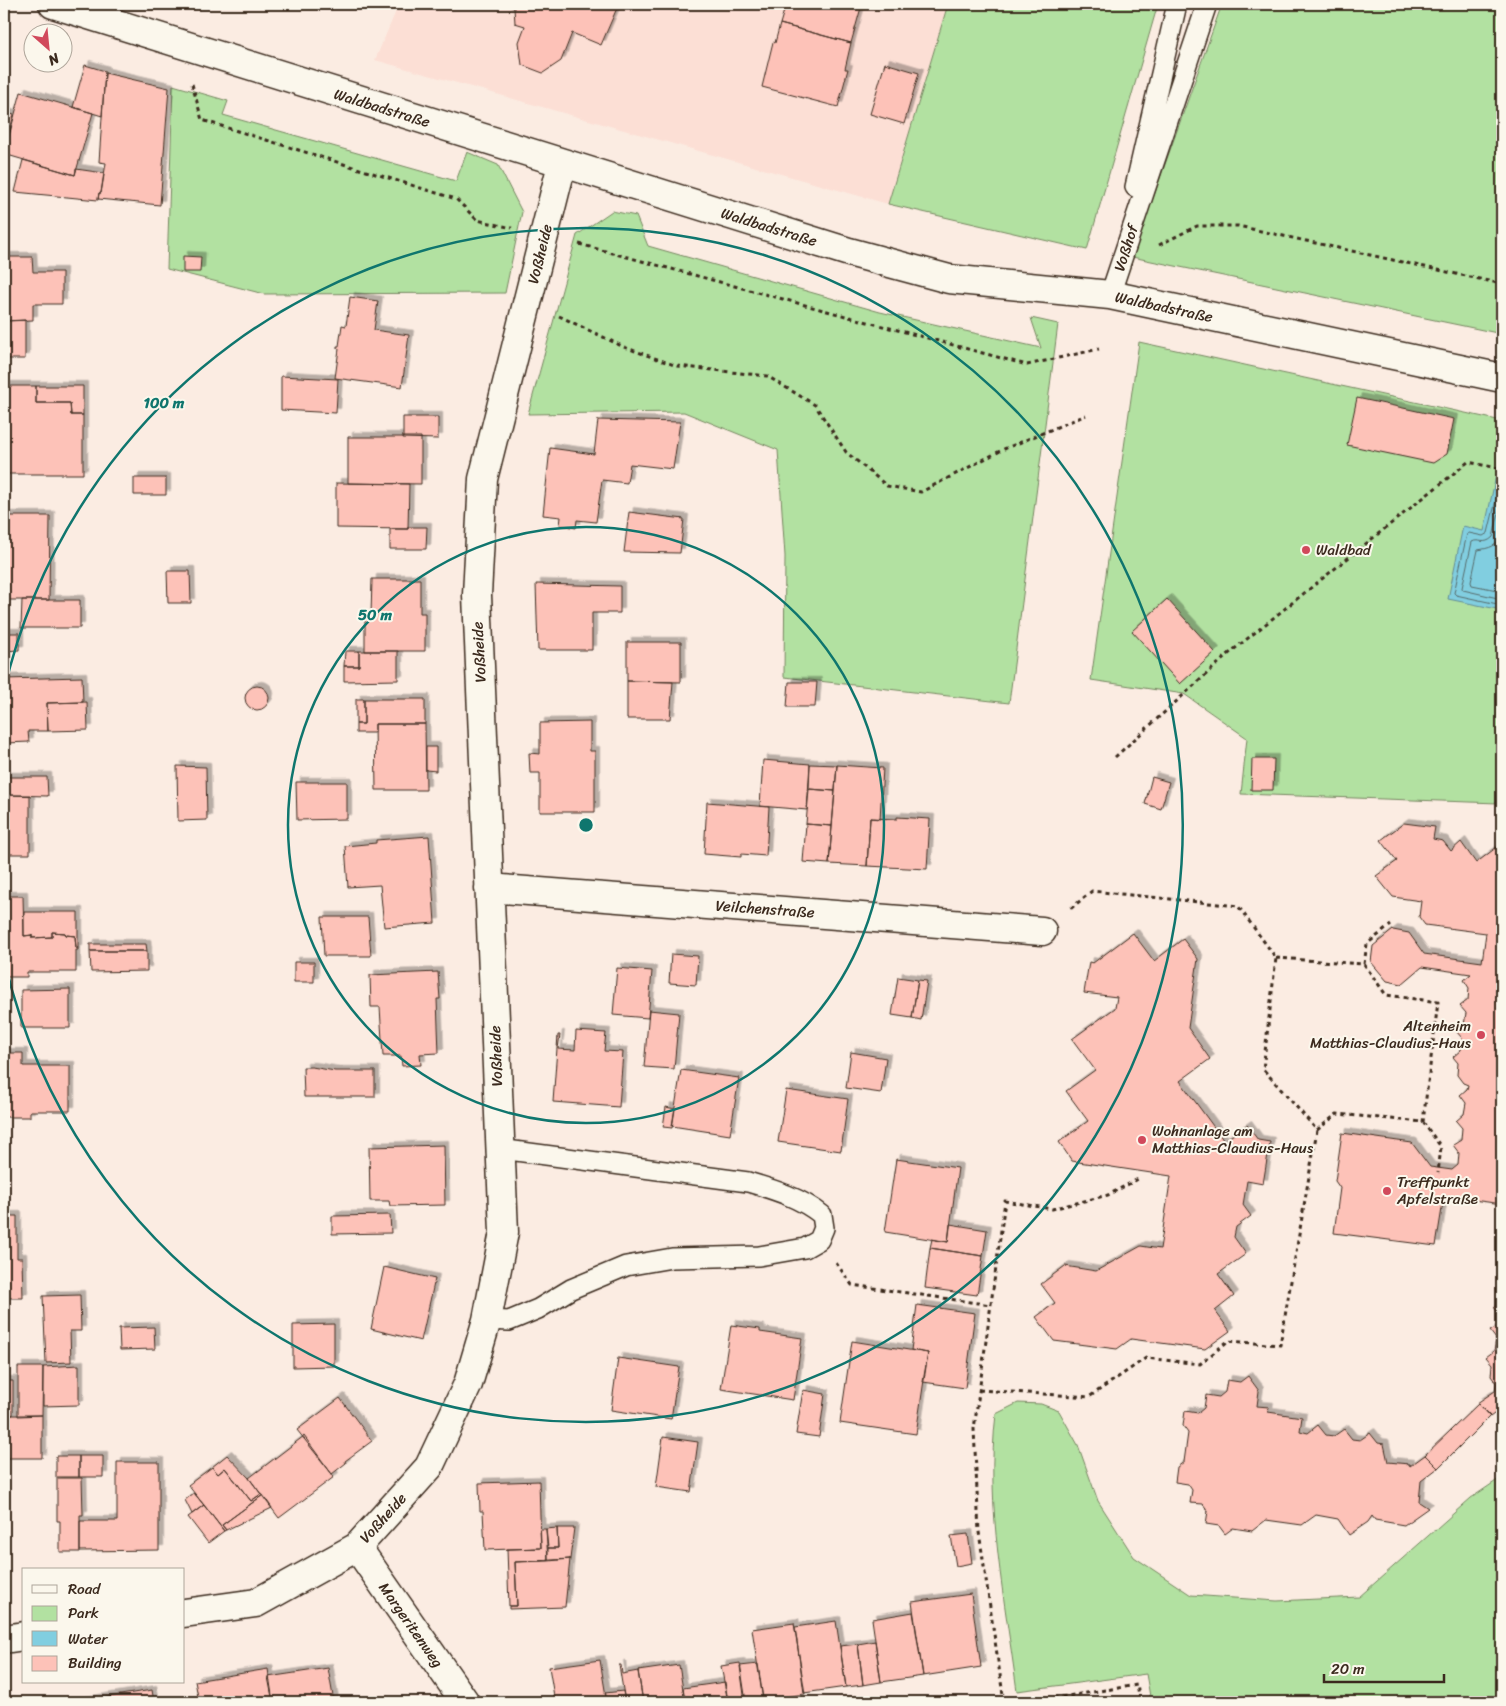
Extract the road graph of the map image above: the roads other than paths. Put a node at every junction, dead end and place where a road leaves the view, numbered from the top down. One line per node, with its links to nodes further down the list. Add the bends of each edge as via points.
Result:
1 (52, 4): 4 (street, Waldbadstraße)
2 (1177, 4): 5 (lane, Voßhof)
3 (1207, 4): 5 (lane, Voßhof)
4 (562, 164): 5 (street, Waldbadstraße, via 849,252 949,279); 7 (street, Voßheide, via 483,480 476,595)
5 (1110, 295): 6 (street, Waldbadstraße)
6 (1502, 378)
7 (489, 888): 8 (street, Veilchenstraße); 9 (street, Voßheide)
8 (1042, 931)
9 (500, 1149): 10 (street, Voßheide, via 504,1232); 10 (lane, via 748,1182 773,1189 812,1207 822,1215 824,1228 819,1240 805,1248 759,1256 672,1258 626,1266 571,1289 538,1310 508,1321)
10 (487, 1320): 11 (street, Voßheide, via 468,1384 429,1467)
11 (357, 1547): 12 (street, Voßheide, via 256,1603); 15 (street, Margeritenweg)
12 (185, 1614)
13 (22, 1636): 14 (street)
14 (4, 1639)
15 (465, 1702)

